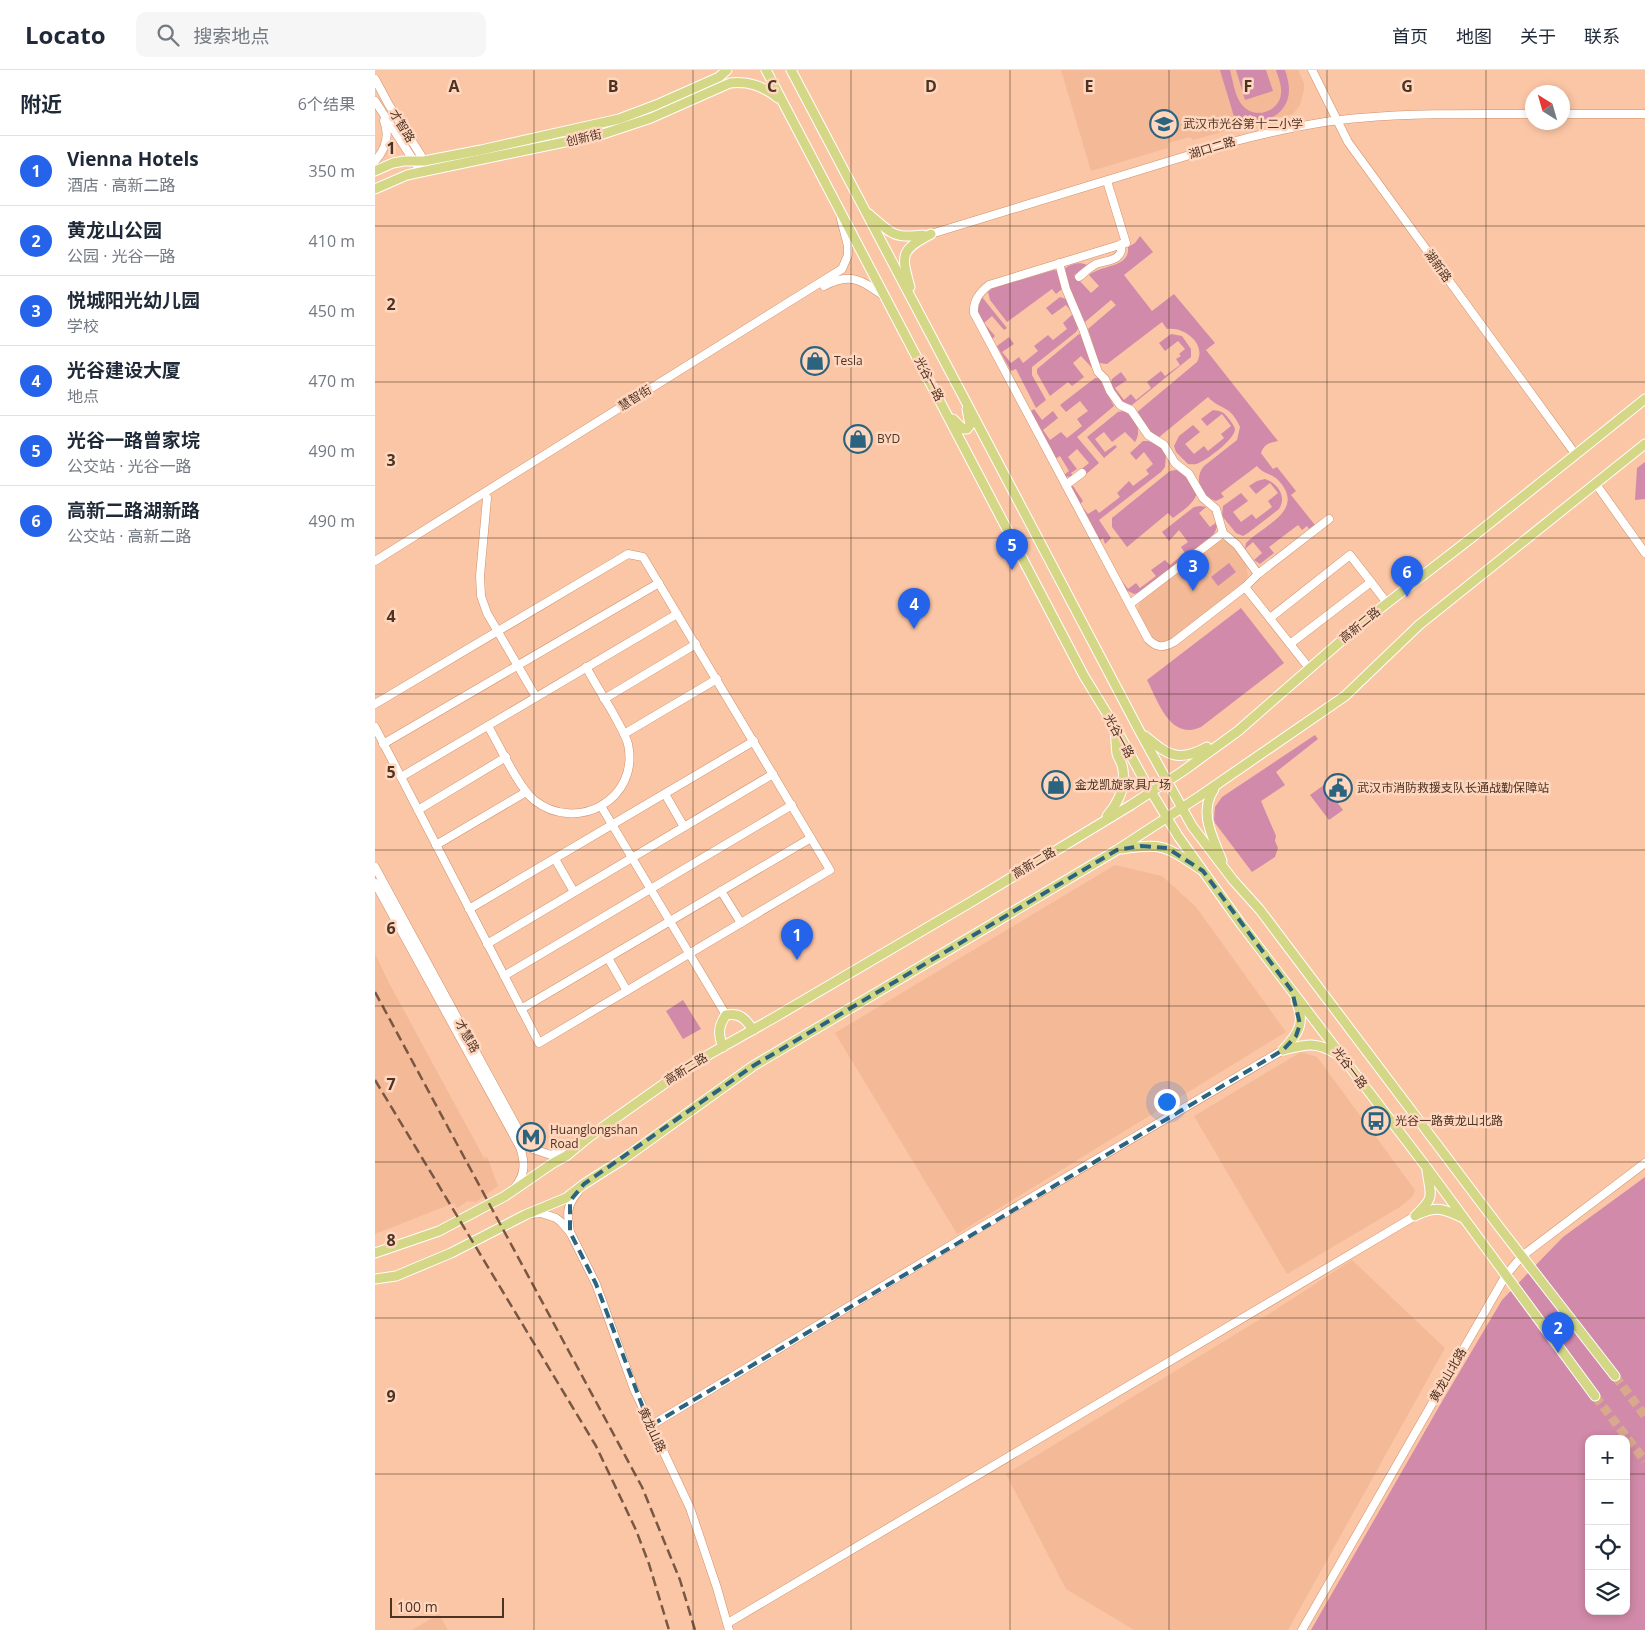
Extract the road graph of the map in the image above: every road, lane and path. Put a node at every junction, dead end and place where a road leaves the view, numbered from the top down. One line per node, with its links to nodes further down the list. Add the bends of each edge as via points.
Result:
1 (727, 70): 13 (main road, 创新街, via 719,77 619,119)
2 (765, 70): 6 (main road, 光谷一路)
3 (791, 70): 18 (main road, 光谷一路)
4 (1313, 70): 11 (street, 湖新路)
5 (375, 79): 13 (street, 才智路)
6 (783, 103): 15 (main road, 创新街, via 756,84 729,83 651,118 603,134); 19 (main road, 光谷一路)
7 (377, 104): 12 (street, via 387,137 385,147); 13 (street, 才智路)
8 (1525, 114): 11 (street, 湖口二路, via 1400,115)
9 (1570, 114): 10 (street)
10 (1645, 114)
11 (1337, 120): 16 (street, 湖口二路, via 1258,135); 30 (street, 湖新路, via 1348,142)
12 (375, 161)
13 (419, 161): 14 (main road, 创新街, via 393,163); 15 (street, 才智路)
14 (375, 171)
15 (426, 171): 17 (main road, 创新街)
16 (1107, 181): 20 (street, 湖口二路); 21 (street, via 1126,242)
17 (375, 188)
18 (864, 209): 20 (main road, via 886,230 897,235); 25 (main road, 光谷一路)
19 (839, 210): 24 (main road, 光谷一路); 38 (street, 慧智街, via 848,246 845,264 838,273)
20 (931, 234): 25 (main road, via 907,249 904,266)
21 (1121, 244): 22 (street); 23 (street, via 1120,255 1094,265)
22 (1059, 263): 33 (street, via 989,285 981,291 974,313); 36 (street, via 1098,372 1110,392 1120,405 1131,410 1148,435 1164,445 1175,463 1189,474 1203,498 1216,509)
23 (1079, 277)
24 (886, 297): 28 (main road, 光谷一路); 34 (street, 慧智街, via 858,280 842,278 831,282)
25 (915, 304): 26 (main road, 光谷一路)
26 (962, 394): 28 (main road, via 969,415 967,429 963,429); 62 (main road, 光谷一路)
27 (1645, 399): 30 (main road, 高新二路)
28 (942, 405): 58 (main road, 光谷一路, via 1084,676)
29 (1645, 444): 32 (main road)
30 (1576, 455): 44 (main road, 高新二路)
31 (1082, 473): 33 (street)
32 (1596, 484): 37 (street); 70 (main road, via 1419,625 1345,696)
33 (1066, 485): 45 (street)
34 (487, 498): 39 (street, 慧智街); 48 (street, via 480,587 484,605)
35 (1329, 519): 40 (street)
36 (1223, 533): 40 (street, via 1237,545); 45 (street)
37 (1645, 553)
38 (375, 561)
39 (375, 567)
40 (1258, 574): 43 (street)
41 (1371, 582): 44 (street); 47 (street, via 1350,554); 50 (street)
42 (659, 583): 46 (street); 48 (street, via 643,557 628,554); 51 (street)
43 (1245, 587): 45 (street, via 1165,647 1155,646 1148,639); 47 (street)
44 (1387, 603): 53 (main road, 高新二路)
45 (1131, 604)
46 (677, 614): 49 (street); 52 (street)
47 (1270, 618): 50 (street)
48 (498, 631): 51 (street); 57 (street)
49 (695, 644): 54 (street); 56 (street)
50 (1290, 644): 53 (street)
51 (518, 666): 55 (street); 65 (street)
52 (586, 667): 55 (street); 56 (street)
53 (1309, 668): 61 (main road, 高新二路)
54 (717, 679): 63 (street); 64 (street)
55 (536, 697): 59 (street)
56 (604, 699): 63 (street)
57 (375, 704)
58 (1114, 725): 72 (main road, 光谷一路); 79 (main road, via 1123,781 1115,807)
59 (488, 726): 66 (street); 68 (street)
60 (375, 727): 65 (street)
61 (1238, 731): 62 (main road, via 1195,754 1179,756 1164,752); 69 (main road, 高新二路)
62 (1140, 732): 69 (main road, 光谷一路)
63 (624, 734): 74 (street, via 629,765 614,795)
64 (754, 741): 67 (street); 73 (street)
65 (383, 744): 68 (street)
66 (506, 757): 71 (street); 77 (street)
67 (773, 774): 75 (street); 81 (street)
68 (401, 777): 77 (street)
69 (1167, 781): 72 (main road, 高新二路); 76 (main road, 光谷一路)
70 (1217, 784): 76 (main road); 88 (main road, via 1208,798 1207,820)
71 (526, 792): 74 (street, via 539,804 560,813 585,813); 83 (street)
72 (1151, 792): 78 (main road, 光谷一路); 79 (main road, 高新二路)
73 (665, 794): 80 (street); 81 (street)
74 (601, 806): 80 (street)
75 (792, 806): 82 (street); 91 (street)
76 (1182, 808): 78 (main road); 88 (main road, 光谷一路)
77 (417, 810): 83 (street)
78 (1167, 817): 84 (main road); 89 (main road, 光谷一路)
79 (1101, 823): 105 (main road, 高新二路)
80 (613, 825): 85 (street); 86 (street)
81 (684, 827): 85 (street)
82 (811, 838): 92 (street); 96 (street, via 830,870)
83 (436, 845): 94 (street)
84 (1117, 850): 89 (main road, via 1155,845 1167,848); 112 (main road, via 769,1056)
85 (632, 858): 91 (street); 93 (street)
86 (555, 859): 93 (street); 94 (street)
87 (375, 867): 109 (street, 才慧路, via 526,1144 551,1155)
88 (1225, 871): 119 (main road, 光谷一路, via 1260,910)
89 (1203, 872): 102 (main road, 光谷一路)
90 (375, 883): 113 (street, 才慧路, via 520,1147 523,1174)
91 (651, 889): 95 (street); 100 (street)
92 (721, 891): 95 (street); 96 (street)
93 (574, 892): 97 (street)
94 (469, 909): 97 (street)
95 (670, 921): 98 (street); 99 (street)
96 (741, 923): 98 (street)
97 (487, 944): 100 (street)
98 (689, 954): 101 (street); 104 (street)
99 (608, 958): 101 (street); 103 (street)
100 (504, 976): 103 (street)
101 (627, 991): 103 (street, via 539,1044)
102 (1292, 991): 107 (main road, via 1300,1010 1300,1024 1296,1036); 108 (main road, 光谷一路)
103 (521, 1009)
104 (726, 1015): 105 (main road, via 743,1017); 106 (main road, via 719,1030)
105 (753, 1030): 106 (main road, 高新二路)
106 (723, 1047): 109 (main road, 高新二路, via 670,1078)
107 (1283, 1050): 108 (main road, via 1315,1044); 124 (street, via 978,1228)
108 (1341, 1057): 111 (main road, 光谷一路)
109 (589, 1137): 113 (main road, 高新二路)
110 (1645, 1163): 119 (street, 黄龙山北路)
111 (1427, 1168): 115 (main road, via 1431,1196); 116 (main road, 光谷一路)
112 (584, 1184): 114 (main road, via 566,1198); 117 (street, 黄龙山路, via 570,1201 567,1214)
113 (505, 1196): 118 (main road, 高新二路, via 439,1232)
114 (525, 1215): 117 (street, 黄龙山路, via 541,1213 556,1218); 121 (main road, via 451,1253 396,1276)
115 (1415, 1216): 116 (main road, via 1437,1208); 125 (street)
116 (1465, 1220): 120 (main road, 光谷一路)
117 (570, 1232): 124 (street, 黄龙山路, via 596,1284)
118 (375, 1252)
119 (1522, 1256): 120 (street, 黄龙山北路); 122 (main road, 光谷一路)
120 (1506, 1276): 123 (main road, 光谷一路); 126 (street, 黄龙山北路)
121 (375, 1279)
122 (1615, 1376)
123 (1595, 1396)
124 (650, 1426): 125 (street, 黄龙山路, via 690,1508)
125 (728, 1626)
126 (1302, 1630)

